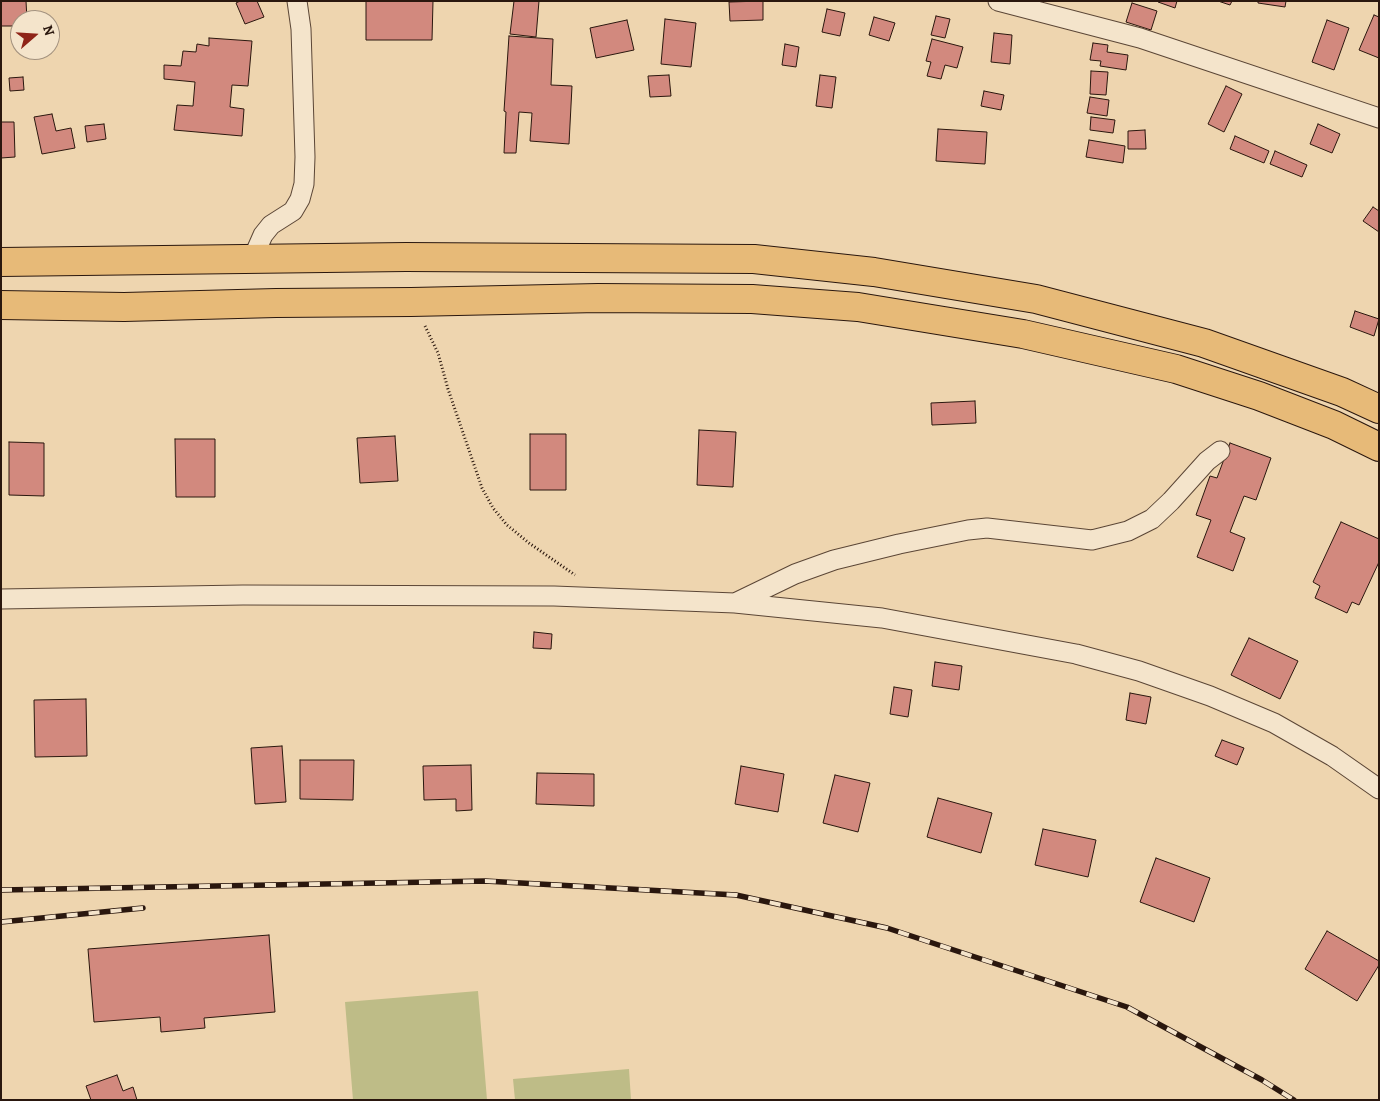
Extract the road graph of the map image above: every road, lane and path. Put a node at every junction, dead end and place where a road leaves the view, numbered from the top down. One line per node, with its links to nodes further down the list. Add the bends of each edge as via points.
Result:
1 (297, 1): 4 (street, via 301,29 304,184 293,211 271,225)
2 (998, 1): 3 (street, via 1140,38)
3 (1379, 118)
4 (252, 260): 5 (highway); 8 (highway, via 406,257 754,259 874,272 1036,299 1204,343)
5 (1, 262)
6 (411, 302): 7 (highway, via 124,307); 9 (highway, via 752,299 858,307 1023,334 1176,369 1259,396); 11 (path, via 438,353 482,488 493,508 528,543)
7 (1, 305)
8 (1379, 408)
9 (1379, 446)
10 (1220, 451): 13 (street, via 1207,460 1152,519 1128,531 1092,540 987,528 968,530 834,560)
11 (609, 598): 12 (street, via 243,595); 13 (street)
12 (1, 599)
13 (736, 602): 14 (street, via 882,618 1076,654 1139,671 1274,723 1332,756)
14 (1379, 789)

